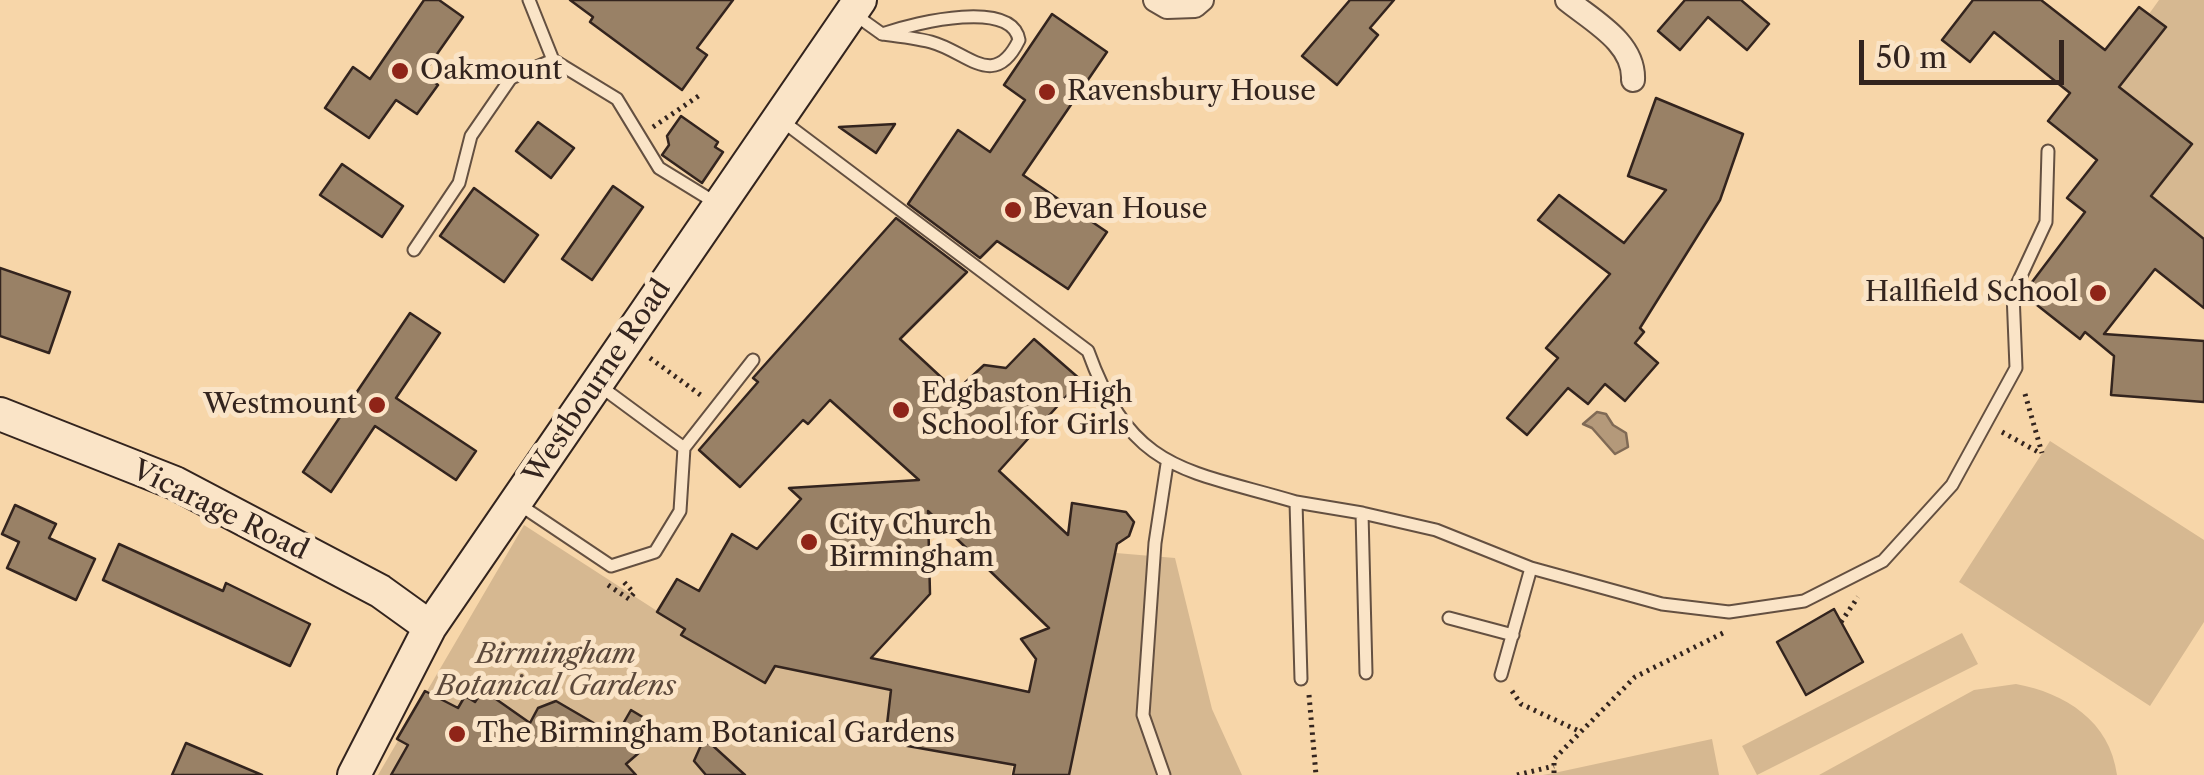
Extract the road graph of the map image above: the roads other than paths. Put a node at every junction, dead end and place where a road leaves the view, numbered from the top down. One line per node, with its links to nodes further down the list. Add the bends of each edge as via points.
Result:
1 (529, 0): 7 (lane)
2 (1154, 0): 3 (street, via 1167,7)
3 (1202, 0)
4 (855, 6): 6 (lane); 9 (main road, Westbourne Road)
5 (1567, 10): 8 (street, via 1617,40 1634,64)
6 (882, 34): 6 (lane, via 979,2 1009,15 1019,40 1011,57 984,66 933,42)
7 (553, 60): 11 (lane, via 617,99 659,168); 12 (lane, via 512,78 471,136 459,183)
8 (1633, 80)
9 (778, 118): 11 (main road, Westbourne Road); 17 (lane, via 1088,351 1103,394)
10 (2048, 152): 21 (lane, via 2046,222 2013,292 2016,368 1952,486 1883,561 1804,601 1729,612 1662,604)
11 (716, 203): 14 (main road, Westbourne Road)
12 (414, 250)
13 (753, 360): 16 (lane)
14 (598, 384): 16 (lane); 18 (main road, Westbourne Road)
15 (0, 414): 23 (main road, Vicarage Road, via 175,483 380,591)
16 (684, 448): 18 (lane, via 680,511 654,552 611,566)
17 (1166, 464): 19 (lane); 29 (lane, via 1142,715)
18 (516, 502): 23 (main road, Westbourne Road)
19 (1296, 502): 20 (lane); 27 (lane)
20 (1362, 513): 21 (lane, via 1436,530); 25 (lane)
21 (1531, 568): 24 (lane)
22 (1448, 618): 24 (lane)
23 (430, 627): 28 (main road, Westbourne Road)
24 (1513, 634): 26 (lane)
25 (1366, 673)
26 (1502, 676)
27 (1301, 679)
28 (354, 775)
29 (1164, 775)

